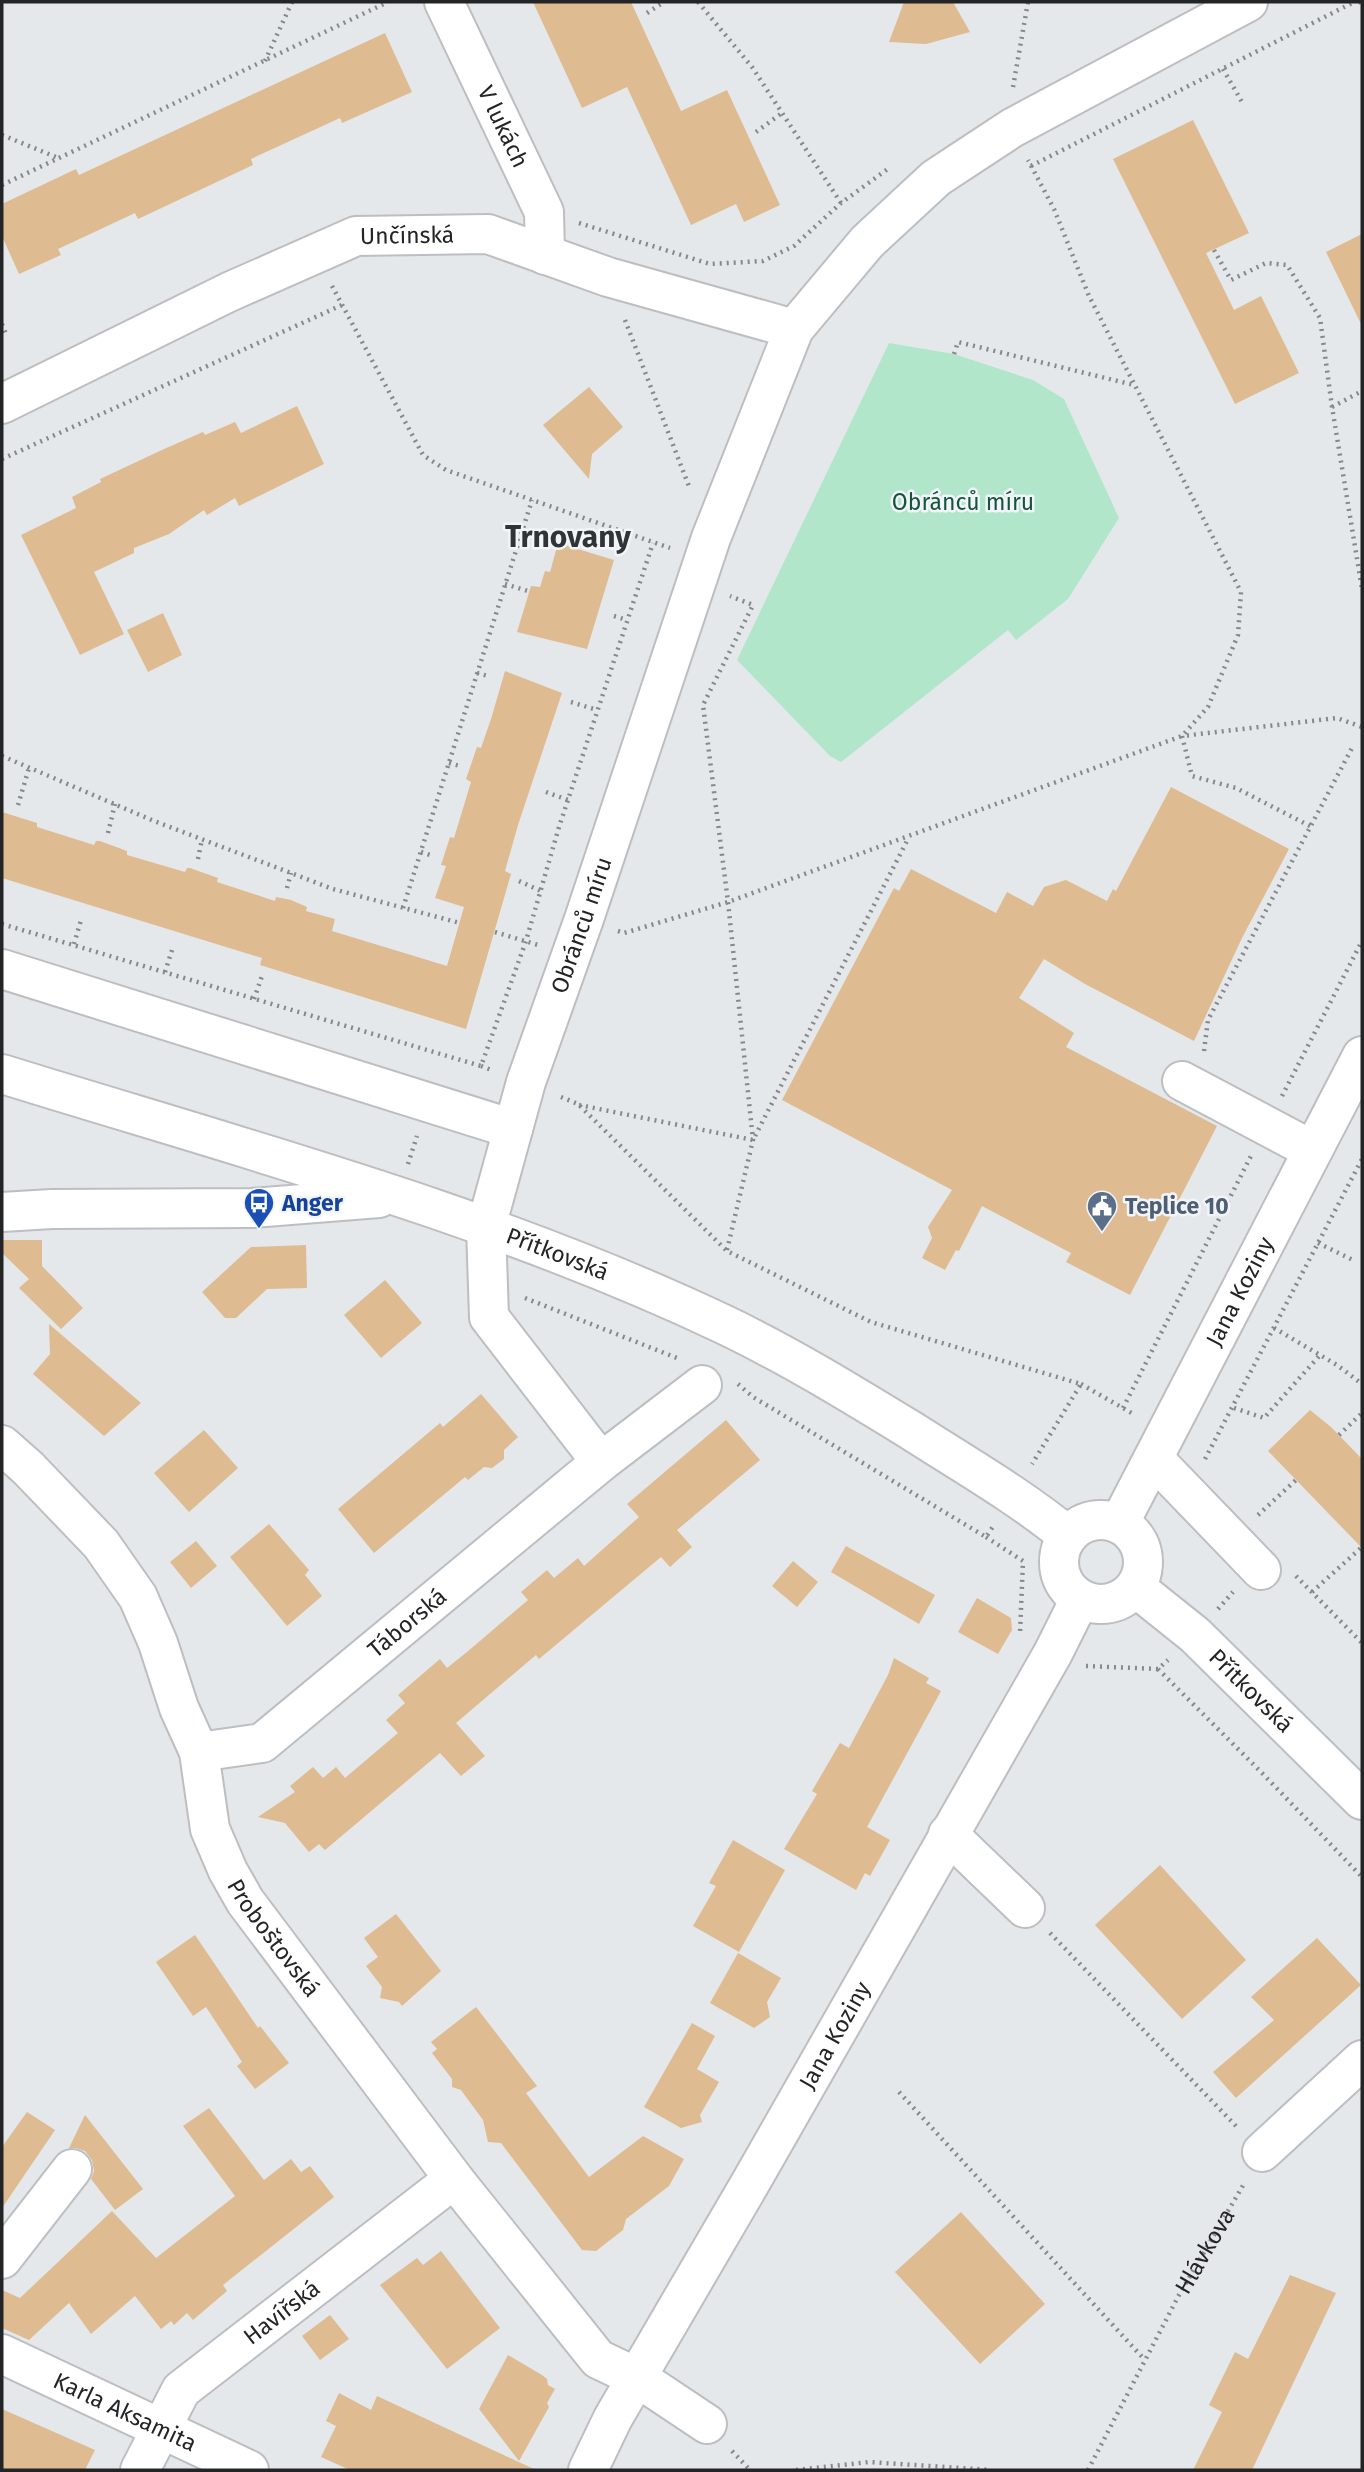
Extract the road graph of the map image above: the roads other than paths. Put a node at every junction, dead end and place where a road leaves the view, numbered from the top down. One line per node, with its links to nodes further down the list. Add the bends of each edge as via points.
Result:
1 (444, 2): 3 (street, V lukách, via 544,212)
2 (1248, 2): 4 (street, Obránců míru, via 1012,128 936,178 867,242)
3 (545, 255): 4 (street, Unčínská); 5 (street, Unčínská, via 488,234 356,236 229,292)
4 (794, 329): 10 (street, Obránců míru, via 711,538)
5 (2, 404)
6 (2, 970): 10 (street)
7 (1362, 1056): 11 (street, Jana Koziny)
8 (2, 1074): 12 (street, Přítkovská)
9 (1191, 1085): 11 (street)
10 (513, 1129): 14 (street, Obránců míru)
11 (1312, 1150): 17 (street, Jana Koziny)
12 (398, 1197): 13 (street, via 252,1208); 14 (street, Přítkovská)
13 (2, 1212)
14 (486, 1227): 18 (street, via 489,1317); 20 (street, Přítkovská, via 630,1282 825,1378 1013,1494)
15 (707, 1375): 18 (street, Táborská)
16 (2, 1445): 24 (street, Proboštovská, via 101,1544 138,1597)
17 (1154, 1459): 19 (street, Jana Koziny); 21 (street)
18 (601, 1462): 24 (street, Táborská, via 262,1743)
19 (1119, 1524): 20 (street, via 1089,1522); 22 (street, via 1137,1541 1143,1557)
20 (1068, 1536): 23 (street, via 1058,1564 1063,1581)
21 (1261, 1570)
22 (1135, 1587): 23 (street, via 1110,1603); 25 (street, Přítkovská, via 1195,1635)
23 (1080, 1599): 26 (street, Jana Koziny)
24 (199, 1752): 31 (street, Proboštovská, via 210,1829 245,1901)
25 (1362, 1800)
26 (948, 1834): 27 (street); 34 (street, Jana Koziny)
27 (1025, 1908)
28 (1362, 2060): 29 (street)
29 (1262, 2152)
30 (72, 2169): 32 (street)
31 (454, 2179): 34 (street, Proboštovská, via 598,2359); 36 (street, Havířská, via 181,2390)
32 (2, 2259)
33 (2, 2354): 36 (street, Karla Aksamita)
34 (638, 2378): 35 (street, Proboštovská); 39 (street, Jana Koziny)
35 (707, 2424)
36 (161, 2431): 37 (street, Havířská); 38 (street, Karla Aksamita)
37 (140, 2470)
38 (249, 2470)
39 (589, 2470)

